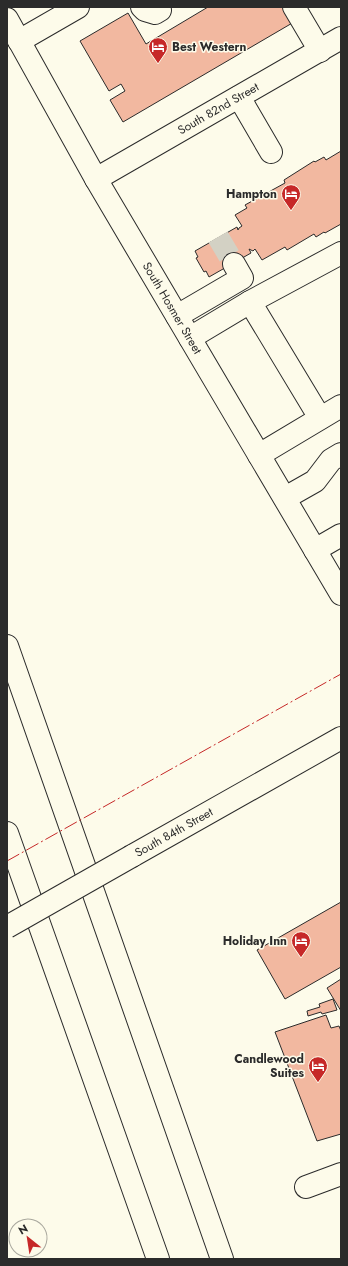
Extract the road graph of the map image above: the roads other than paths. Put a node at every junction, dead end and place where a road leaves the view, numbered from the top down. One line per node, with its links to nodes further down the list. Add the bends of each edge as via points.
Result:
1 (78, 7): 5 (main road)
2 (294, 7): 6 (main road)
3 (7, 20): 5 (main road, South Hosmer Street)
4 (341, 38): 6 (main road, South 82nd Street)
5 (19, 40): 9 (main road, South Hosmer Street)
6 (320, 51): 7 (main road, South 82nd Street)
7 (239, 97): 8 (main road); 9 (main road, South 82nd Street)
8 (271, 152)
9 (96, 179): 13 (main road, South Hosmer Street)
10 (341, 253): 12 (main road)
11 (234, 264): 13 (main road, via 242,278)
12 (250, 302): 14 (main road); 16 (main road)
13 (177, 316): 14 (main road, South Hosmer Street)
14 (190, 338): 18 (main road, South Hosmer Street)
15 (341, 406): 16 (main road)
16 (320, 418): 18 (main road)
17 (341, 454): 19 (main road, via 331,460 315,481)
18 (259, 455): 19 (main road, South Hosmer Street)
19 (285, 498): 21 (main road, South Hosmer Street)
20 (341, 535): 21 (main road)
21 (315, 550): 22 (main road, South Hosmer Street)
22 (341, 594)
23 (7, 646): 30 (main road)
24 (341, 738): 26 (main road, South 84th Street, bridge)
25 (7, 833): 29 (main road)
26 (7, 927)
27 (341, 1174): 28 (main road)
28 (306, 1187)
29 (158, 1259)
30 (222, 1259)

